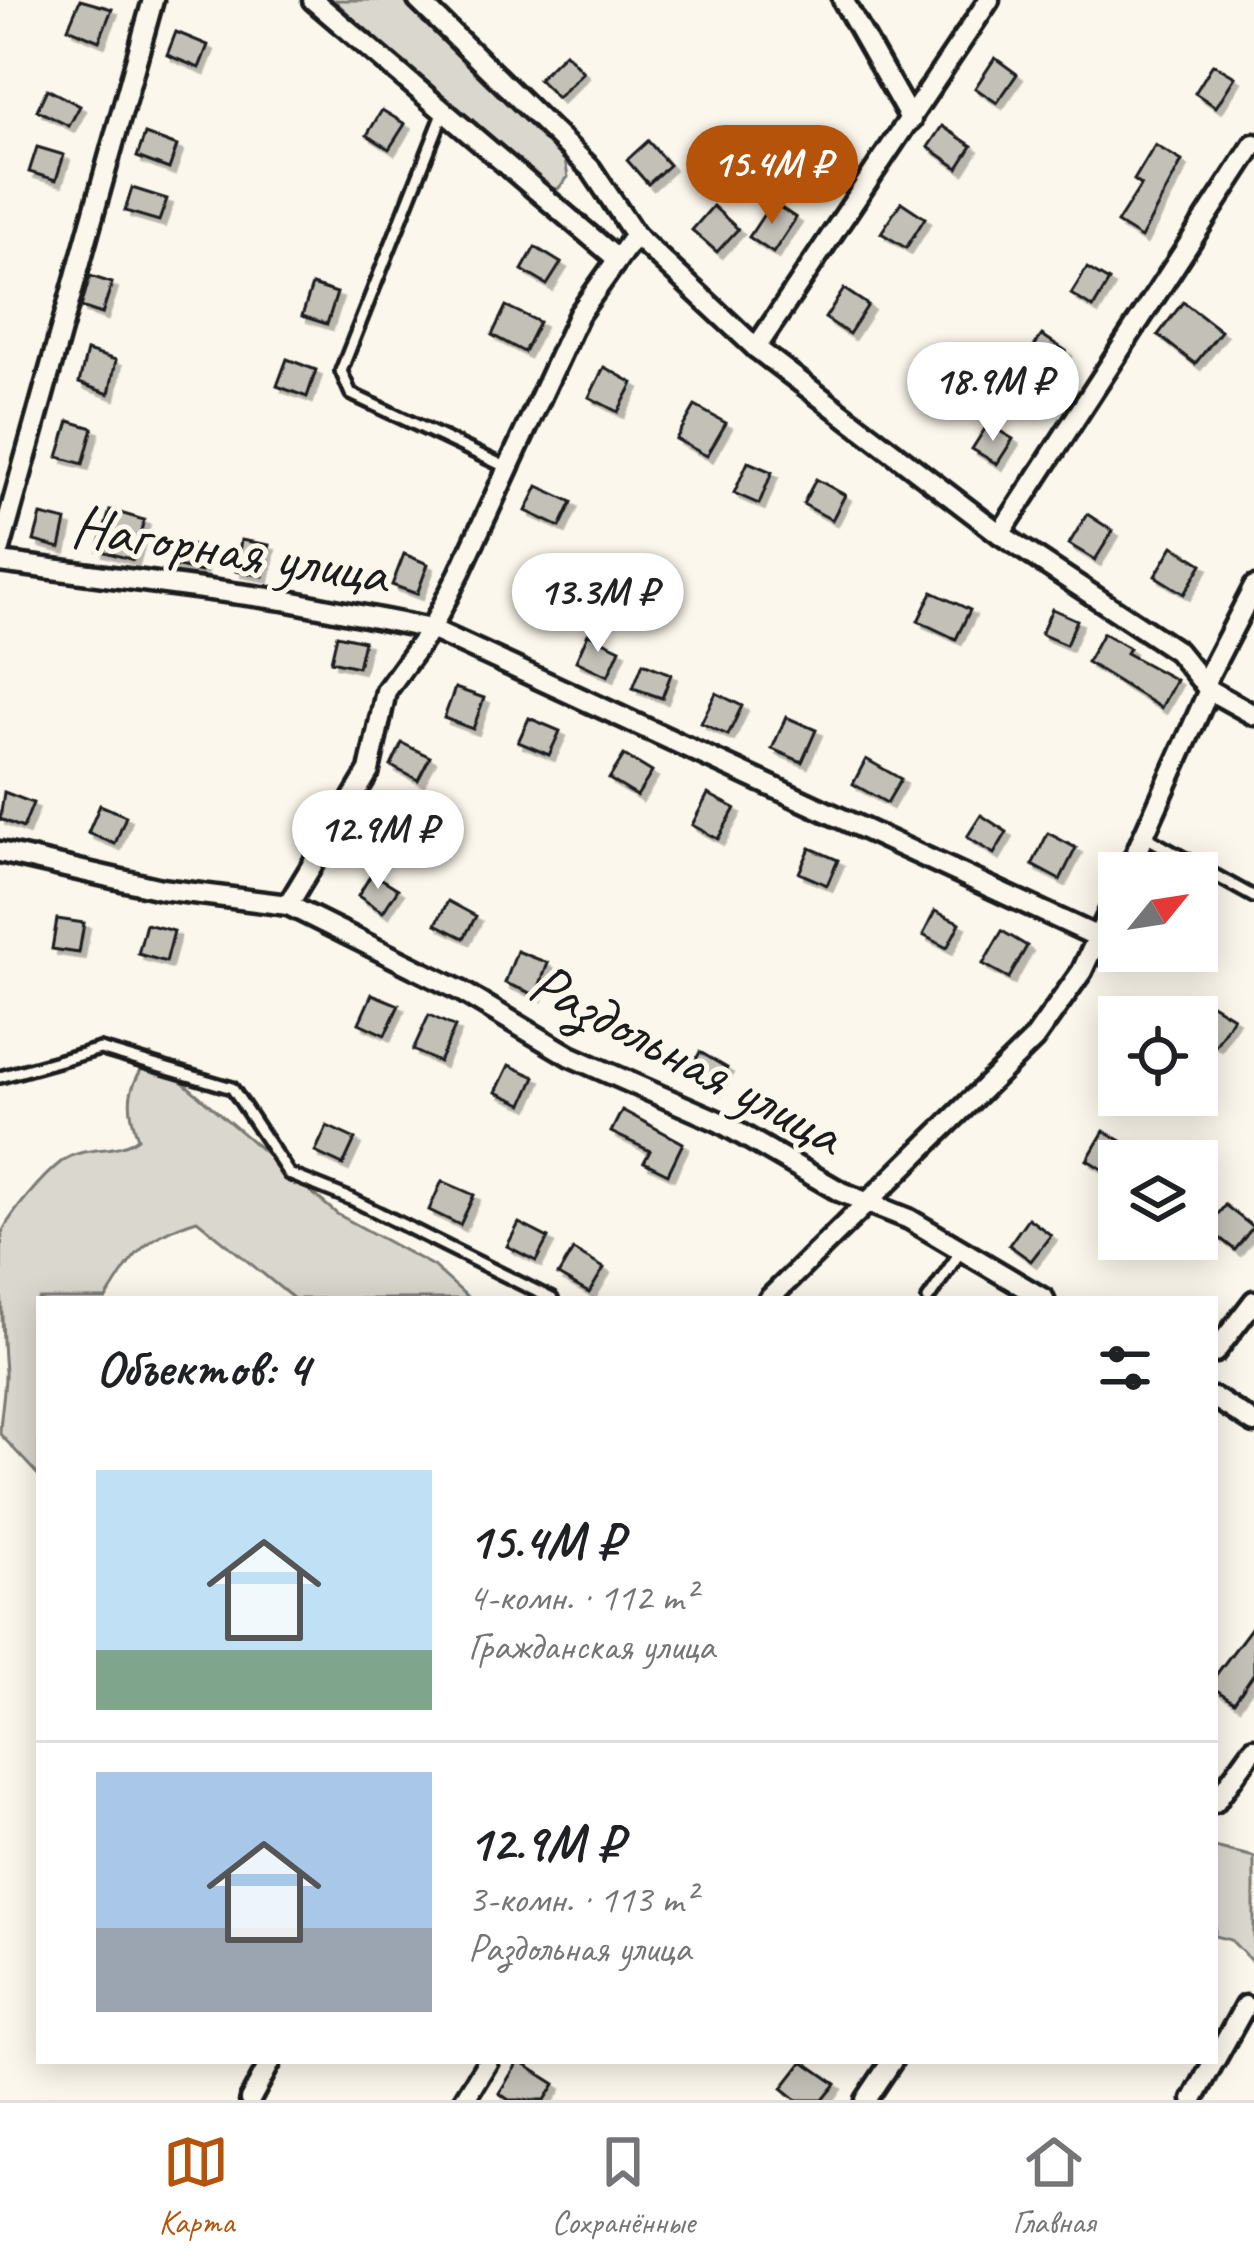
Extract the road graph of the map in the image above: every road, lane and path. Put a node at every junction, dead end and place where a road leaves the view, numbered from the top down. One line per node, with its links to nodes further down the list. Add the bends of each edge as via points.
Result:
1 (152, 0): 14 (street)
2 (314, 0): 6 (street)
3 (418, 0): 9 (street, via 591,169)
4 (843, 0): 7 (street)
5 (989, 0): 7 (street)
6 (442, 115): 10 (street); 12 (lane, via 341,371 352,394)
7 (911, 120): 11 (street)
8 (1254, 144): 13 (street)
9 (635, 235): 10 (street); 11 (street)
10 (616, 258): 12 (street, via 579,314)
11 (756, 348): 13 (street)
12 (510, 469): 17 (street)
13 (1000, 534): 18 (street, via 1177,651)
14 (0, 549)
15 (0, 562): 17 (street, Нагорная улица, via 284,600)
16 (1254, 587): 18 (street)
17 (431, 629): 24 (street, via 386,691 369,771); 25 (street, Нагорная улица)
18 (1207, 686): 19 (street); 20 (street)
19 (1254, 715)
20 (1144, 836): 22 (street); 23 (lane)
21 (0, 852): 24 (street, Раздольная улица, via 161,889)
22 (1137, 852)
23 (1254, 897)
24 (288, 904): 27 (street, Раздольная улица, via 569,1056 720,1122)
25 (1098, 937): 27 (street, via 1034,1039)
26 (0, 1077): 29 (lane, via 100,1049 232,1088 289,1174)
27 (868, 1203): 28 (street, Раздольная улица); 30 (street)
28 (961, 1251): 31 (lane); 32 (street, Раздольная улица)
29 (546, 1296)
30 (773, 1296)
31 (930, 1296)
32 (1040, 1296)
33 (1254, 1301): 34 (street)
34 (1218, 1348)
35 (1218, 1400): 36 (street)
36 (1254, 1423)
37 (1254, 1748): 38 (street)
38 (1218, 1798)
39 (1245, 2006): 40 (street)
40 (1218, 2055)
41 (269, 2064): 45 (street)
42 (486, 2064): 46 (street)
43 (890, 2064): 47 (street)
44 (1213, 2064): 48 (street)
45 (250, 2100)
46 (464, 2100)
47 (866, 2100)
48 (1192, 2100)

